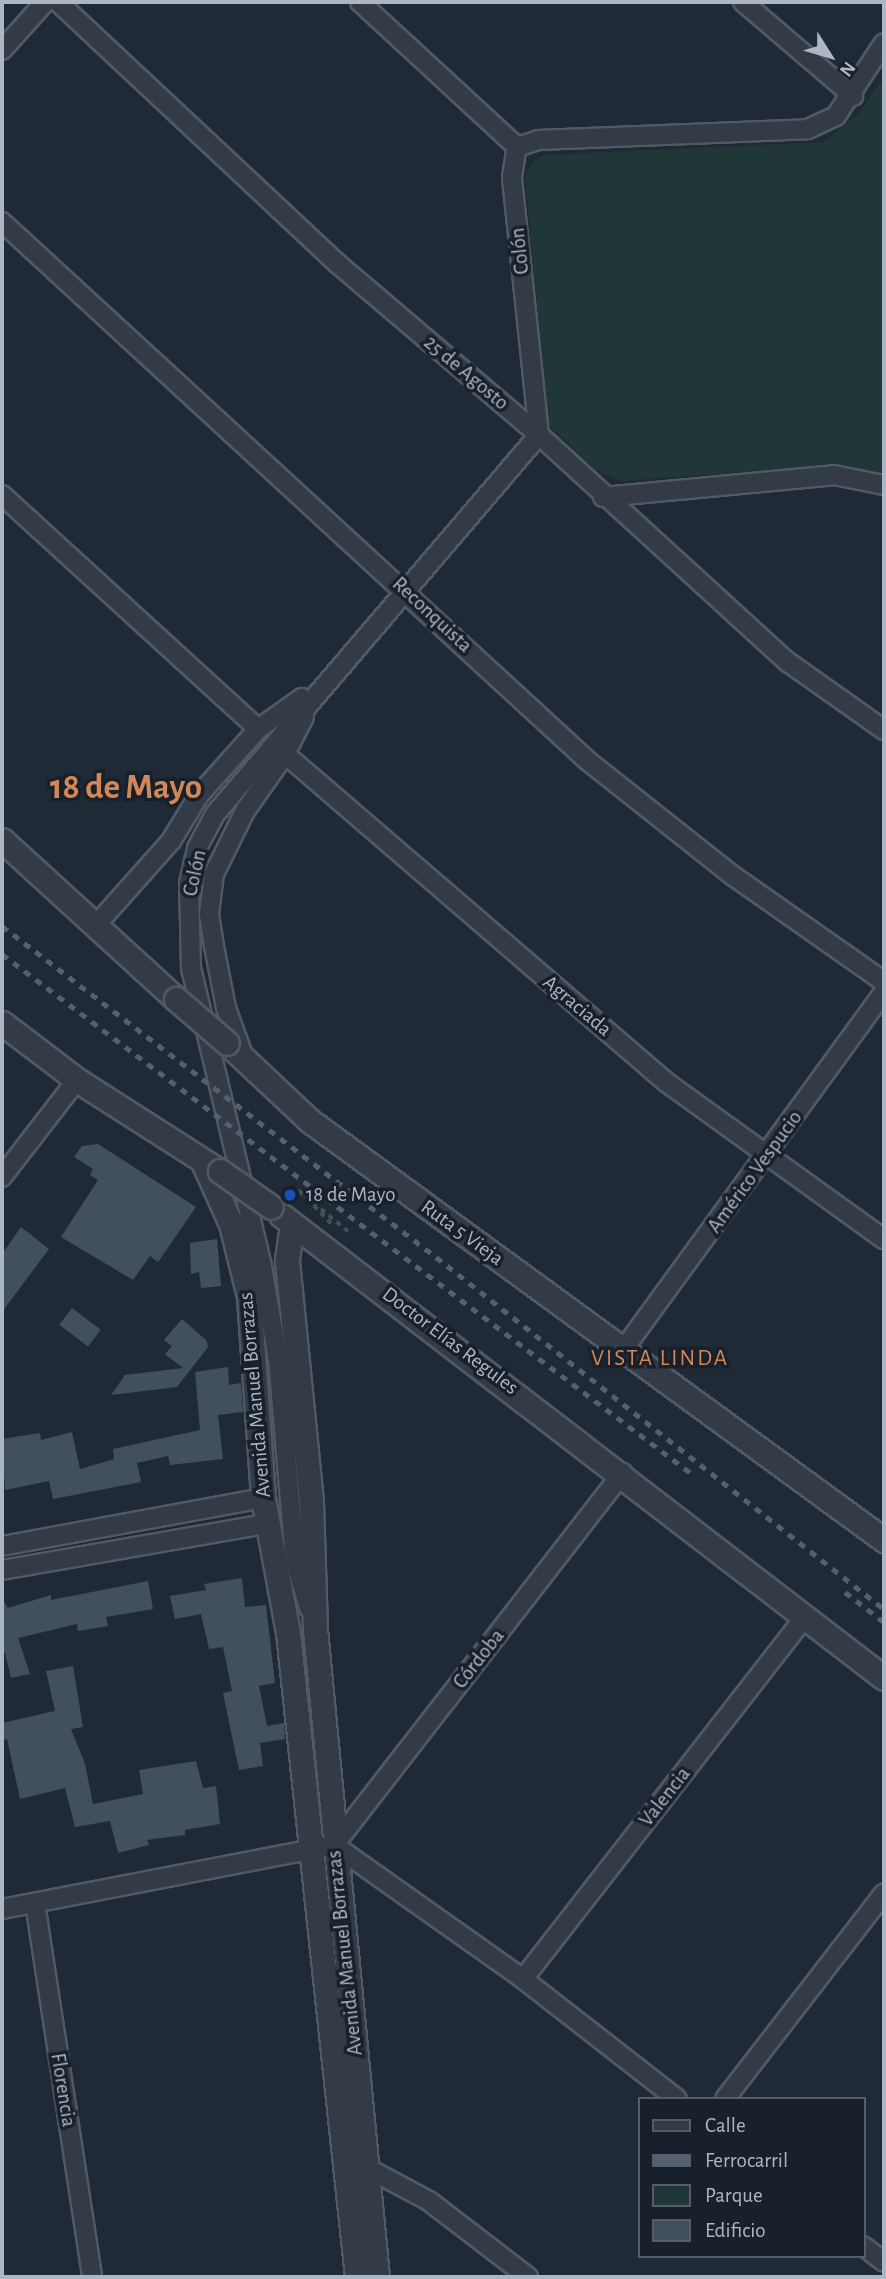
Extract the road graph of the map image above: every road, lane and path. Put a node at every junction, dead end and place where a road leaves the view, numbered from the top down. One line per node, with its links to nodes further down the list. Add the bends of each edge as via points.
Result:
1 (45, 2): 6 (street)
2 (58, 2): 10 (street, 25 de Agosto, via 338,264)
3 (360, 2): 8 (street)
4 (743, 2): 7 (street)
5 (884, 43): 7 (street)
6 (2, 50)
7 (853, 96): 8 (street, via 836,116 808,129 538,140)
8 (517, 147): 10 (street, Colón, via 512,177)
9 (2, 222): 14 (street, Reconquista)
10 (539, 435): 13 (street, 25 de Agosto); 14 (street, Colón)
11 (884, 485): 13 (street, via 834,475)
12 (2, 495): 16 (street)
13 (603, 497): 17 (street, 25 de Agosto, via 788,662)
14 (404, 588): 15 (street, Colón); 21 (street, Reconquista, via 588,761 732,875)
15 (321, 685): 16 (street, Colón); 18 (street, Colón); 26 (street, Colón, via 216,813 197,848 187,922 191,969)
16 (258, 729): 20 (street, Colón, via 199,795 172,841)
17 (884, 730)
18 (285, 754): 24 (street, Colón, via 244,811 214,874 209,914); 27 (street, Agraciada, via 666,1082)
19 (2, 840): 20 (street, Ruta 5 Vieja)
20 (97, 924): 24 (street, Ruta 5 Vieja, bridge)
21 (884, 982)
22 (884, 992): 27 (street, Américo Vespucio)
23 (2, 1023): 25 (street, Doctor Elías Regules)
24 (235, 1051): 34 (street, Ruta 5 Vieja, via 310,1121)
25 (77, 1080): 28 (street, Doctor Elías Regules); 29 (street)
26 (221, 1098): 40 (street, Avenida Manuel Borrazas, via 262,1266 276,1347)
27 (768, 1155): 32 (street, Agraciada); 34 (street, Américo Vespucio)
28 (211, 1166): 30 (street, Doctor Elías Regules, bridge); 36 (street, Avenida Manuel Borrazas, via 249,1297)
29 (2, 1177)
30 (292, 1224): 33 (street, Doctor Elías Regules); 43 (street, Avenida Manuel Borrazas, via 287,1261 312,1502)
31 (349, 1232): 33 (path, via 298,1190 345,1238)
32 (884, 1238)
33 (334, 1253): 35 (street, Doctor Elías Regules)
34 (623, 1350): 38 (street, Ruta 5 Vieja)
35 (623, 1473): 42 (street, Doctor Elías Regules); 46 (street, Córdoba)
36 (263, 1498): 37 (street, Avenida Manuel Borrazas); 39 (street)
37 (266, 1524): 41 (street); 44 (street, Avenida Manuel Borrazas)
38 (884, 1540)
39 (2, 1546)
40 (295, 1561): 43 (street, Avenida Manuel Borrazas); 44 (street, Avenida Manuel Borrazas)
41 (2, 1570)
42 (806, 1616): 45 (street, Doctor Elías Regules); 50 (street, Valencia)
43 (314, 1629): 46 (street, Avenida Manuel Borrazas)
44 (288, 1633): 46 (street, Avenida Manuel Borrazas)
45 (884, 1678)
46 (323, 1846): 48 (street); 50 (street); 53 (street, Avenida Manuel Borrazas)
47 (884, 1893): 52 (street)
48 (35, 1903): 49 (street); 56 (street, Florencia)
49 (2, 1909)
50 (523, 1979): 51 (street)
51 (674, 2097)
52 (727, 2097)
53 (357, 2169): 57 (street, Avenida Manuel Borrazas); 58 (street, Avenida Manuel Borrazas); 59 (street, via 429,2201)
54 (865, 2248): 55 (street)
55 (884, 2262)
56 (92, 2277)
57 (357, 2277)
58 (377, 2277)
59 (528, 2277)

